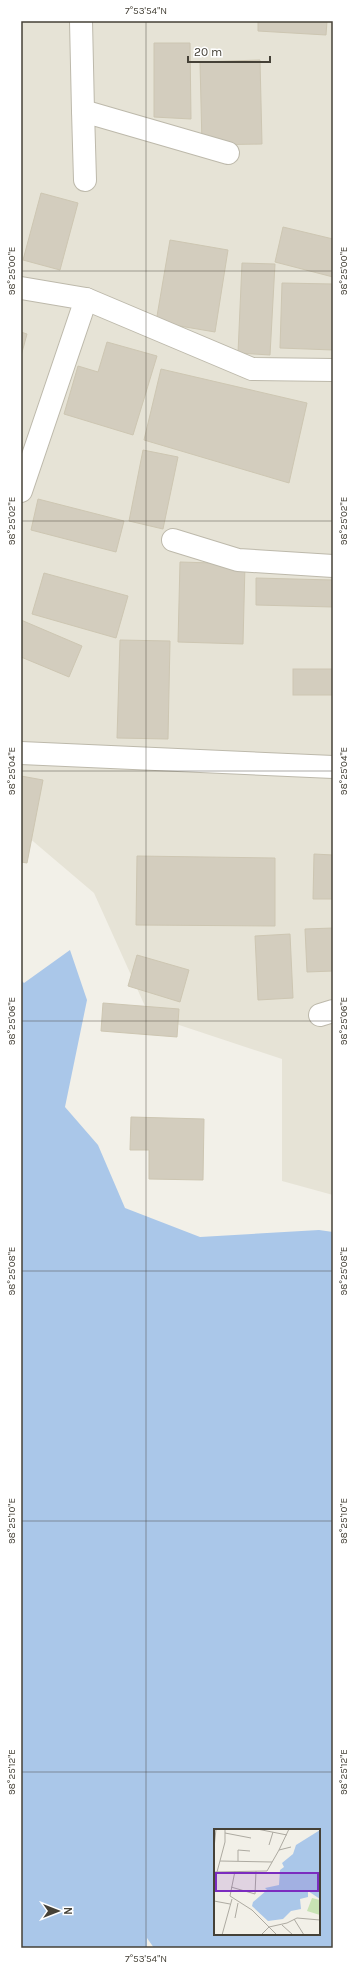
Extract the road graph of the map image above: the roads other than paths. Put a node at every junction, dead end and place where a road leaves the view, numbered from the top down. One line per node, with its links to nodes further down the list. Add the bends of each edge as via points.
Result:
1 (81, 21): 2 (street)
2 (83, 111): 3 (street); 4 (street)
3 (228, 153)
4 (85, 180)
5 (21, 288): 6 (street)
6 (86, 299): 7 (street, via 252,369); 8 (street)
7 (333, 370)
8 (21, 491)
9 (173, 540): 10 (street, via 238,560)
10 (333, 566)
11 (21, 753): 12 (street)
12 (333, 767)

